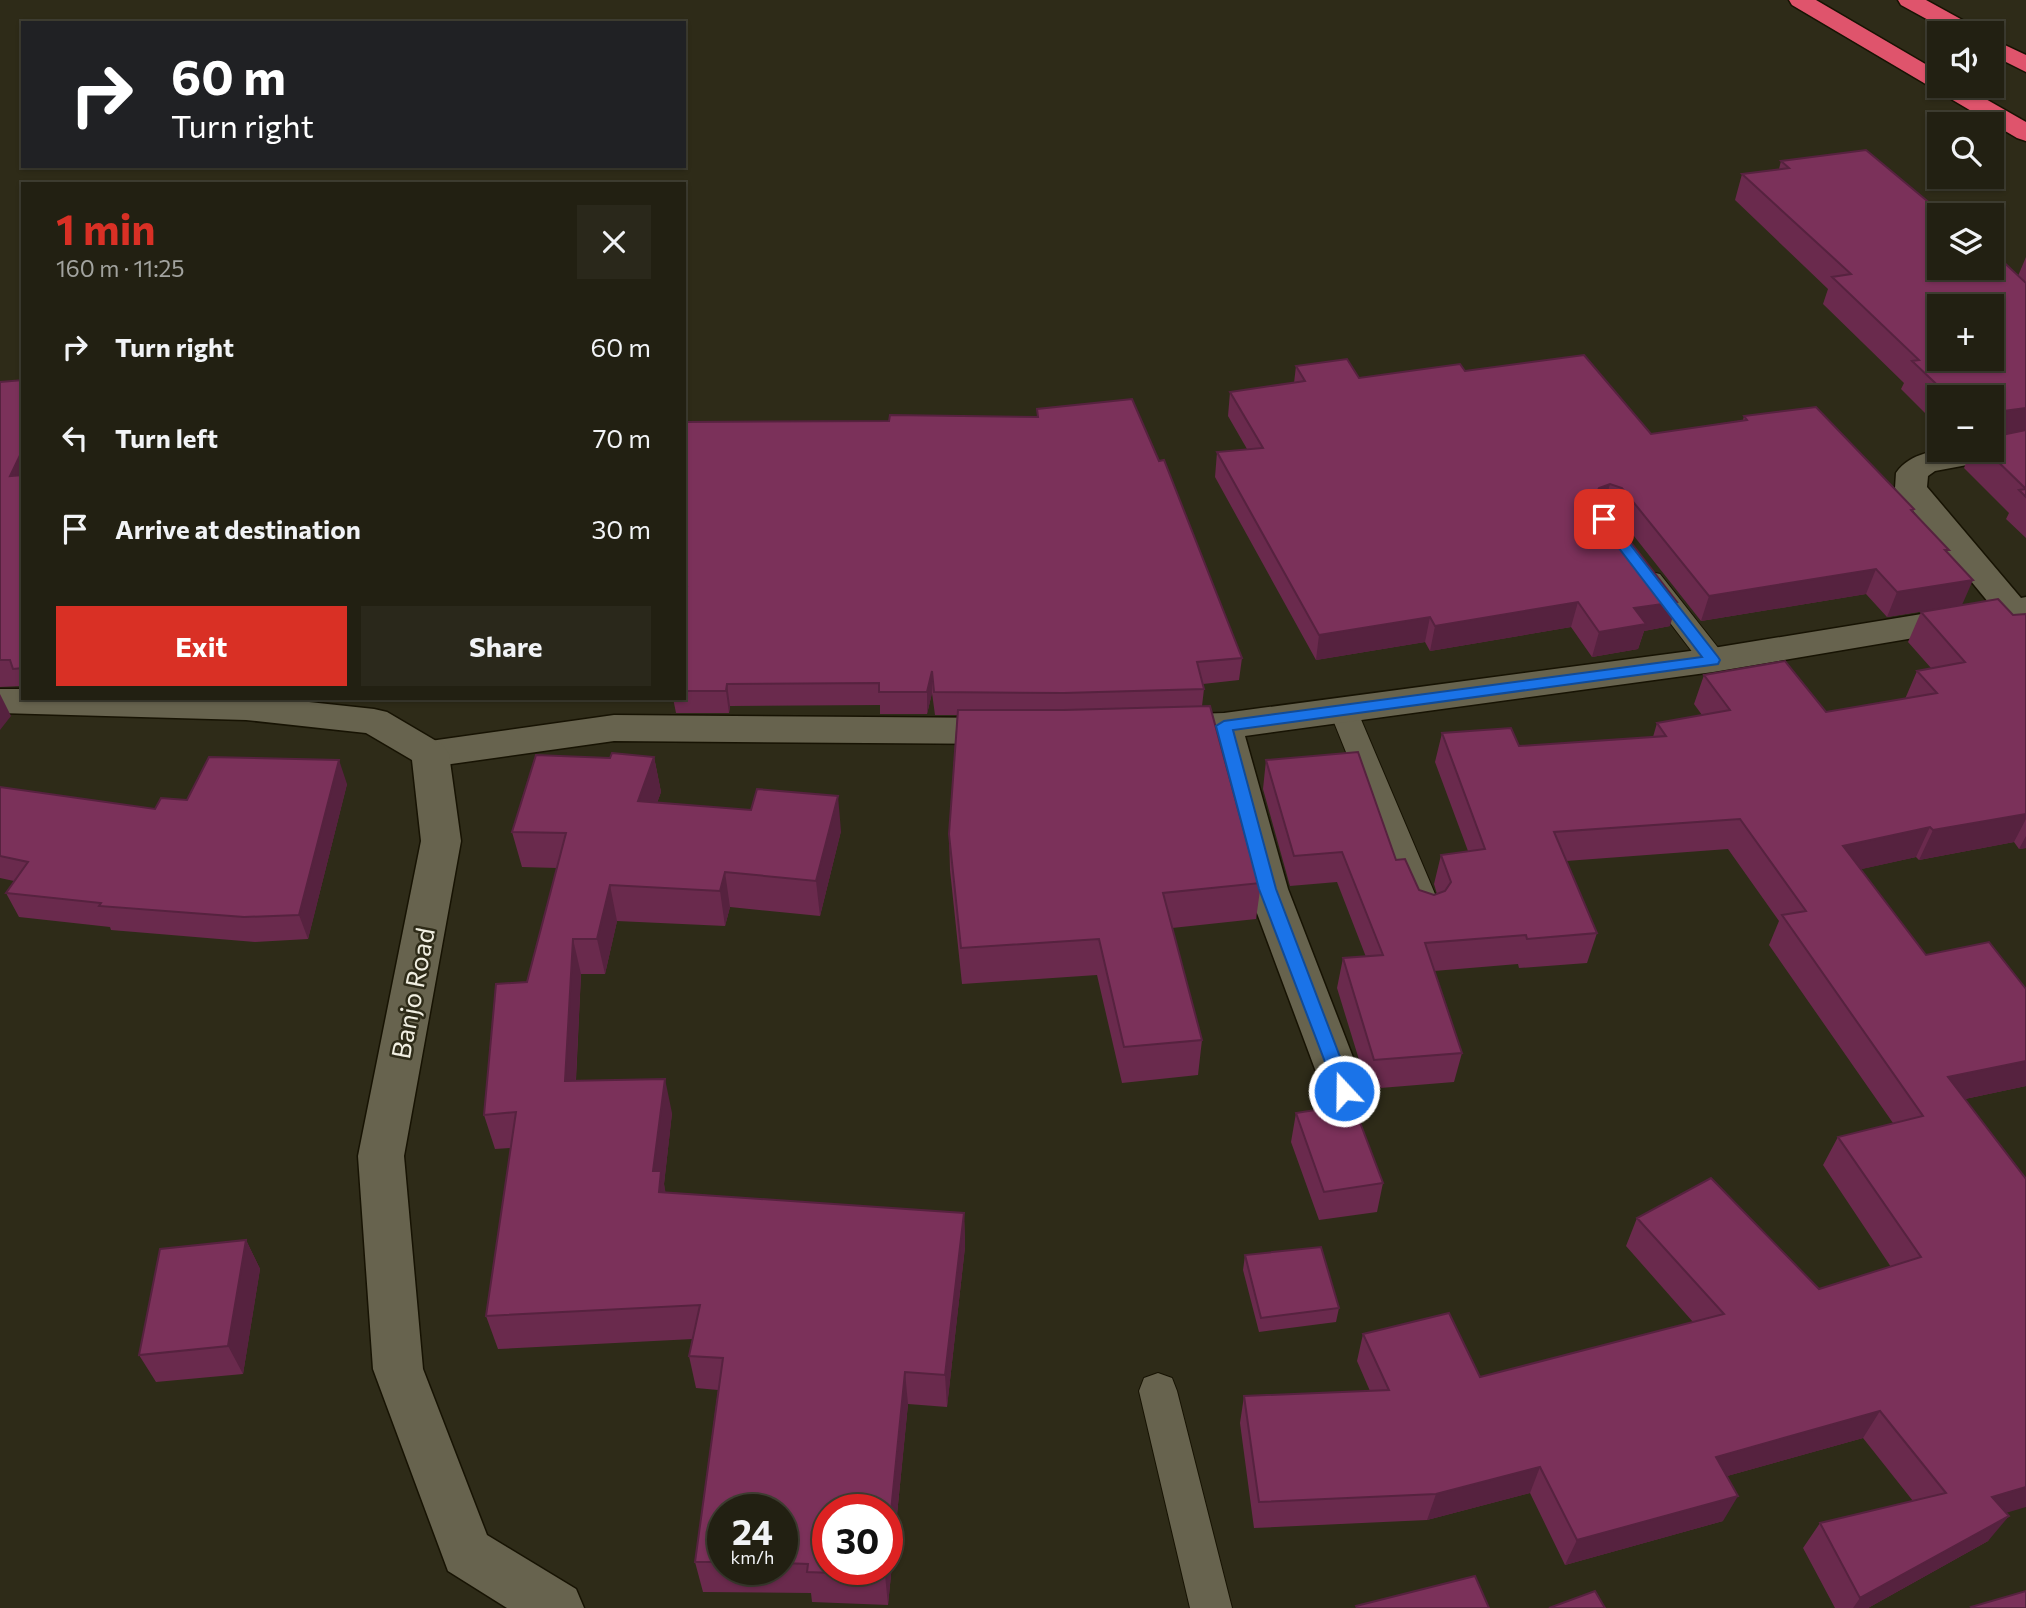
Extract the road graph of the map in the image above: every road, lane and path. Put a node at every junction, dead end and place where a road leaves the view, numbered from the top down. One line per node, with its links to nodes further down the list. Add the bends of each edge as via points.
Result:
1 (1800, 0): 6 (highway)
2 (1909, 0): 3 (highway)
3 (1947, 21)
4 (2004, 53): 5 (highway)
5 (2026, 65)
6 (1927, 75)
7 (1966, 98): 8 (highway)
8 (2026, 133)
9 (2026, 446): 11 (street, via 1925,463 1912,473 1911,488)
10 (1637, 562): 12 (lane)
11 (2020, 609): 12 (street)
12 (1713, 660): 14 (street)
13 (0, 701): 18 (street, via 246,708 374,721)
14 (1343, 710): 15 (street); 19 (lane)
15 (1224, 726): 16 (street); 20 (street, via 1268,889)
16 (1130, 729)
17 (1036, 731): 18 (street, via 614,729)
18 (430, 754): 22 (street, Banjo Road, via 441,841 381,1156 398,1369 467,1553)
19 (1426, 910)
20 (1344, 1091)
21 (1158, 1391): 23 (lane)
22 (557, 1608)
23 (1211, 1608)

